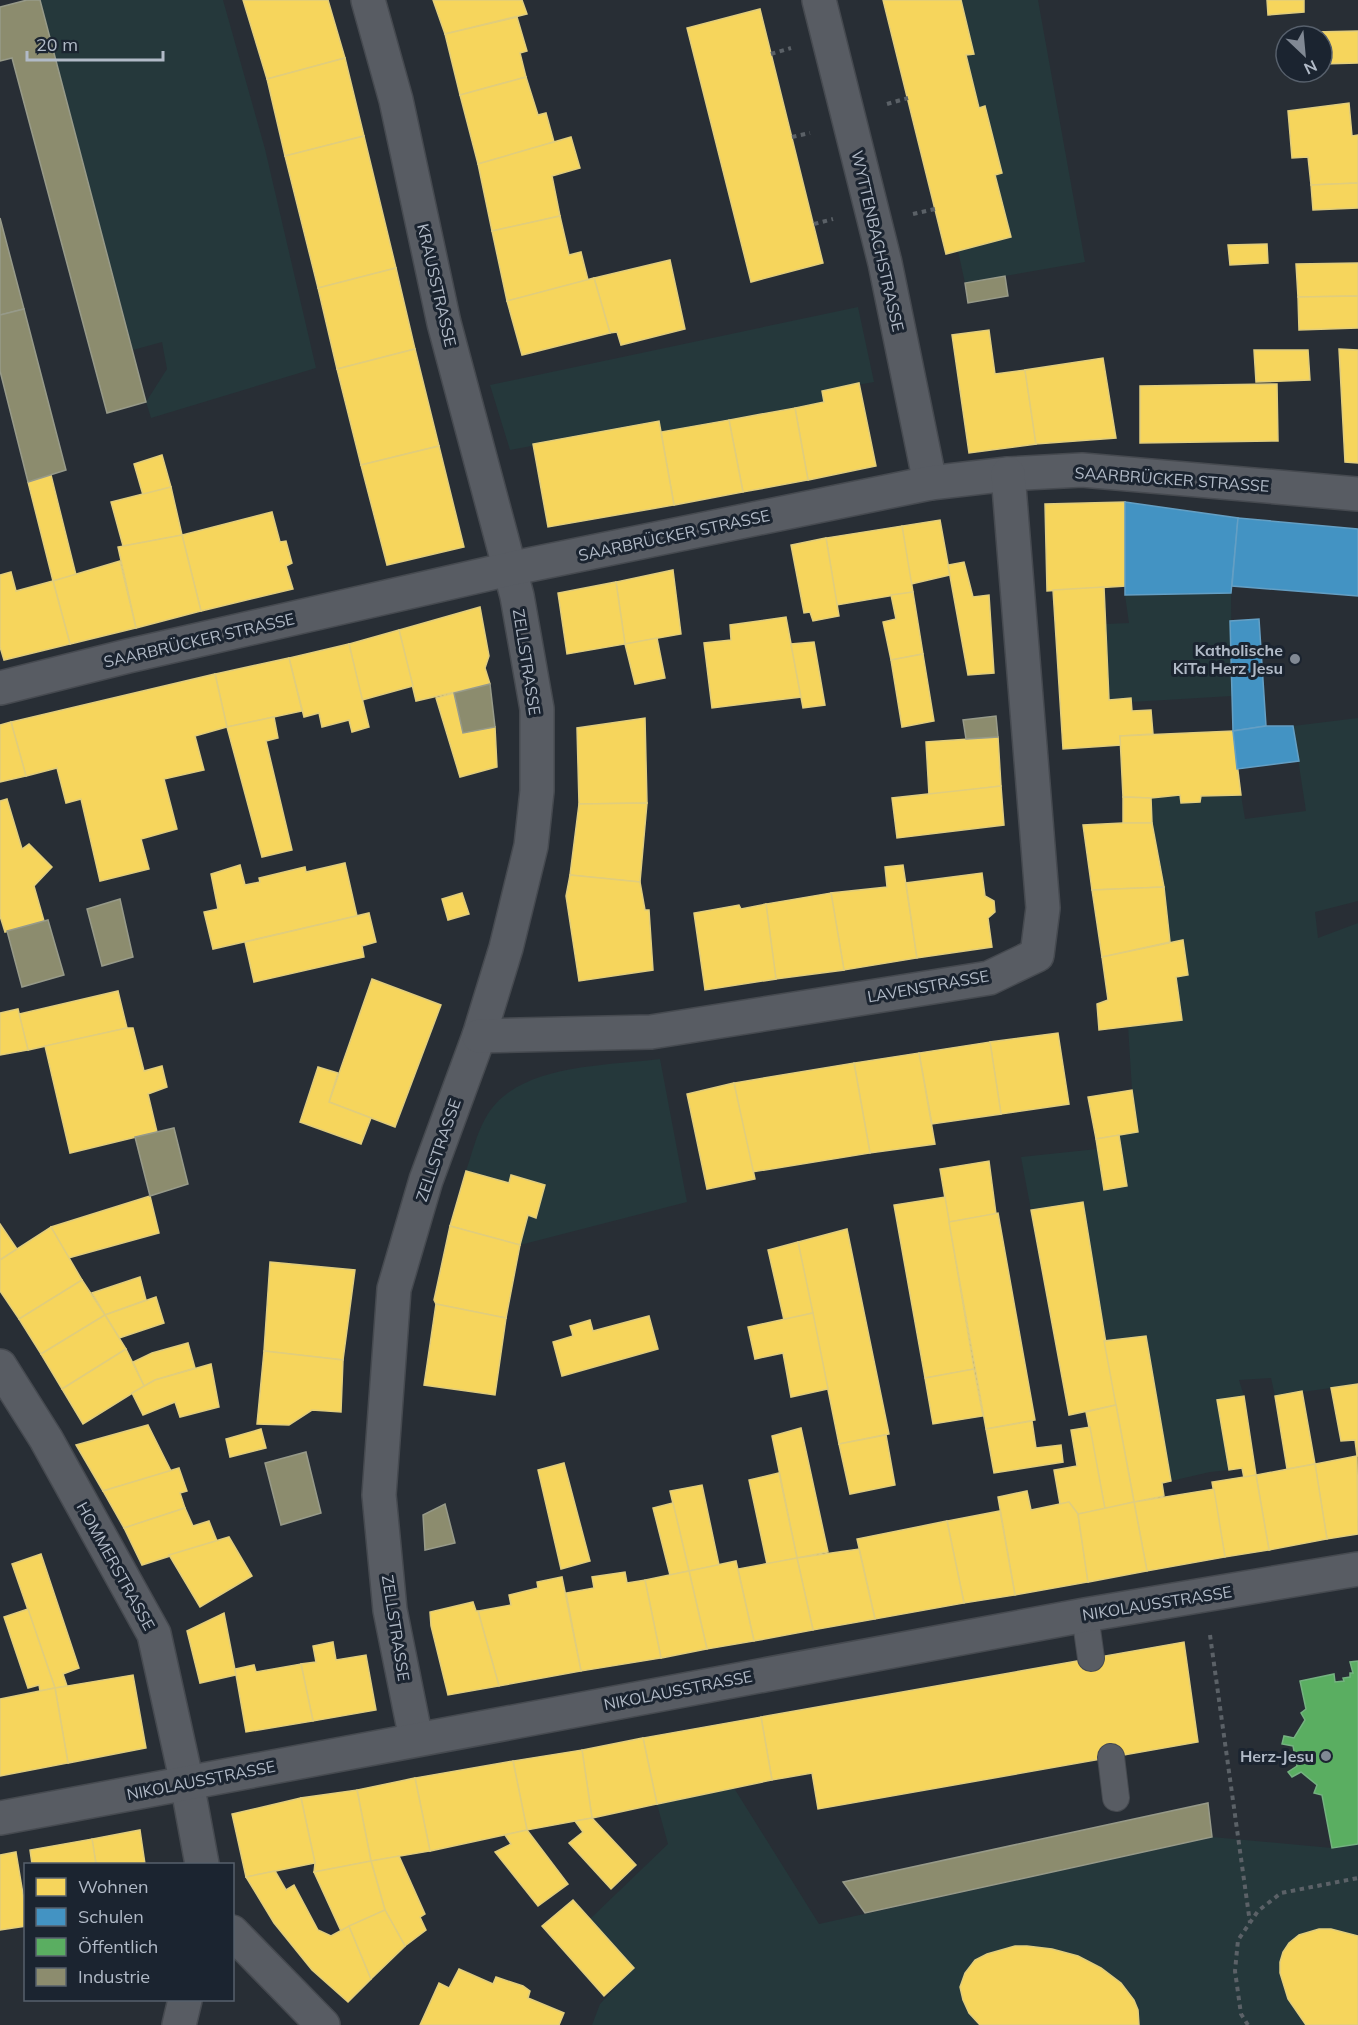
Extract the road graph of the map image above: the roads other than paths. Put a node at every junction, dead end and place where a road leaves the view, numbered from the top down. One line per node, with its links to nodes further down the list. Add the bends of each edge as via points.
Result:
1 (368, 0): 6 (street, KRAUSSTRASSE, via 396,99 444,323)
2 (819, 0): 4 (street, WYTTENBACHSTRASSE, via 885,263)
3 (1008, 474): 4 (street, SAARBRÜCKER STRASSE); 5 (street, SAARBRÜCKER STRASSE, via 1082,470); 8 (street, LAVENSTRASSE, via 1043,908 1037,955 989,978 651,1032)
4 (930, 483): 6 (street, SAARBRÜCKER STRASSE)
5 (1358, 494)
6 (509, 569): 7 (street, SAARBRÜCKER STRASSE); 8 (street, ZELLSTRASSE, via 537,709 537,790 531,846)
7 (0, 688)
8 (479, 1036): 13 (street, ZELLSTRASSE, via 426,1180 394,1289 379,1494 390,1610)
9 (0, 1366): 15 (street, HOMMERSTRASSE, via 154,1634)
10 (1358, 1569): 11 (street, NIKOLAUSSTRASSE)
11 (1085, 1615): 12 (lane); 13 (street, NIKOLAUSSTRASSE)
12 (1091, 1658)
13 (416, 1739): 15 (street, NIKOLAUSSTRASSE)
14 (1111, 1757): 16 (lane)
15 (187, 1783): 17 (street, NIKOLAUSSTRASSE); 18 (street, HOMMERSTRASSE)
16 (1116, 1798)
17 (0, 1818)
18 (202, 1863)
19 (234, 1934): 22 (street)
20 (185, 2001): 21 (street)
21 (179, 2025)
22 (323, 2025)

